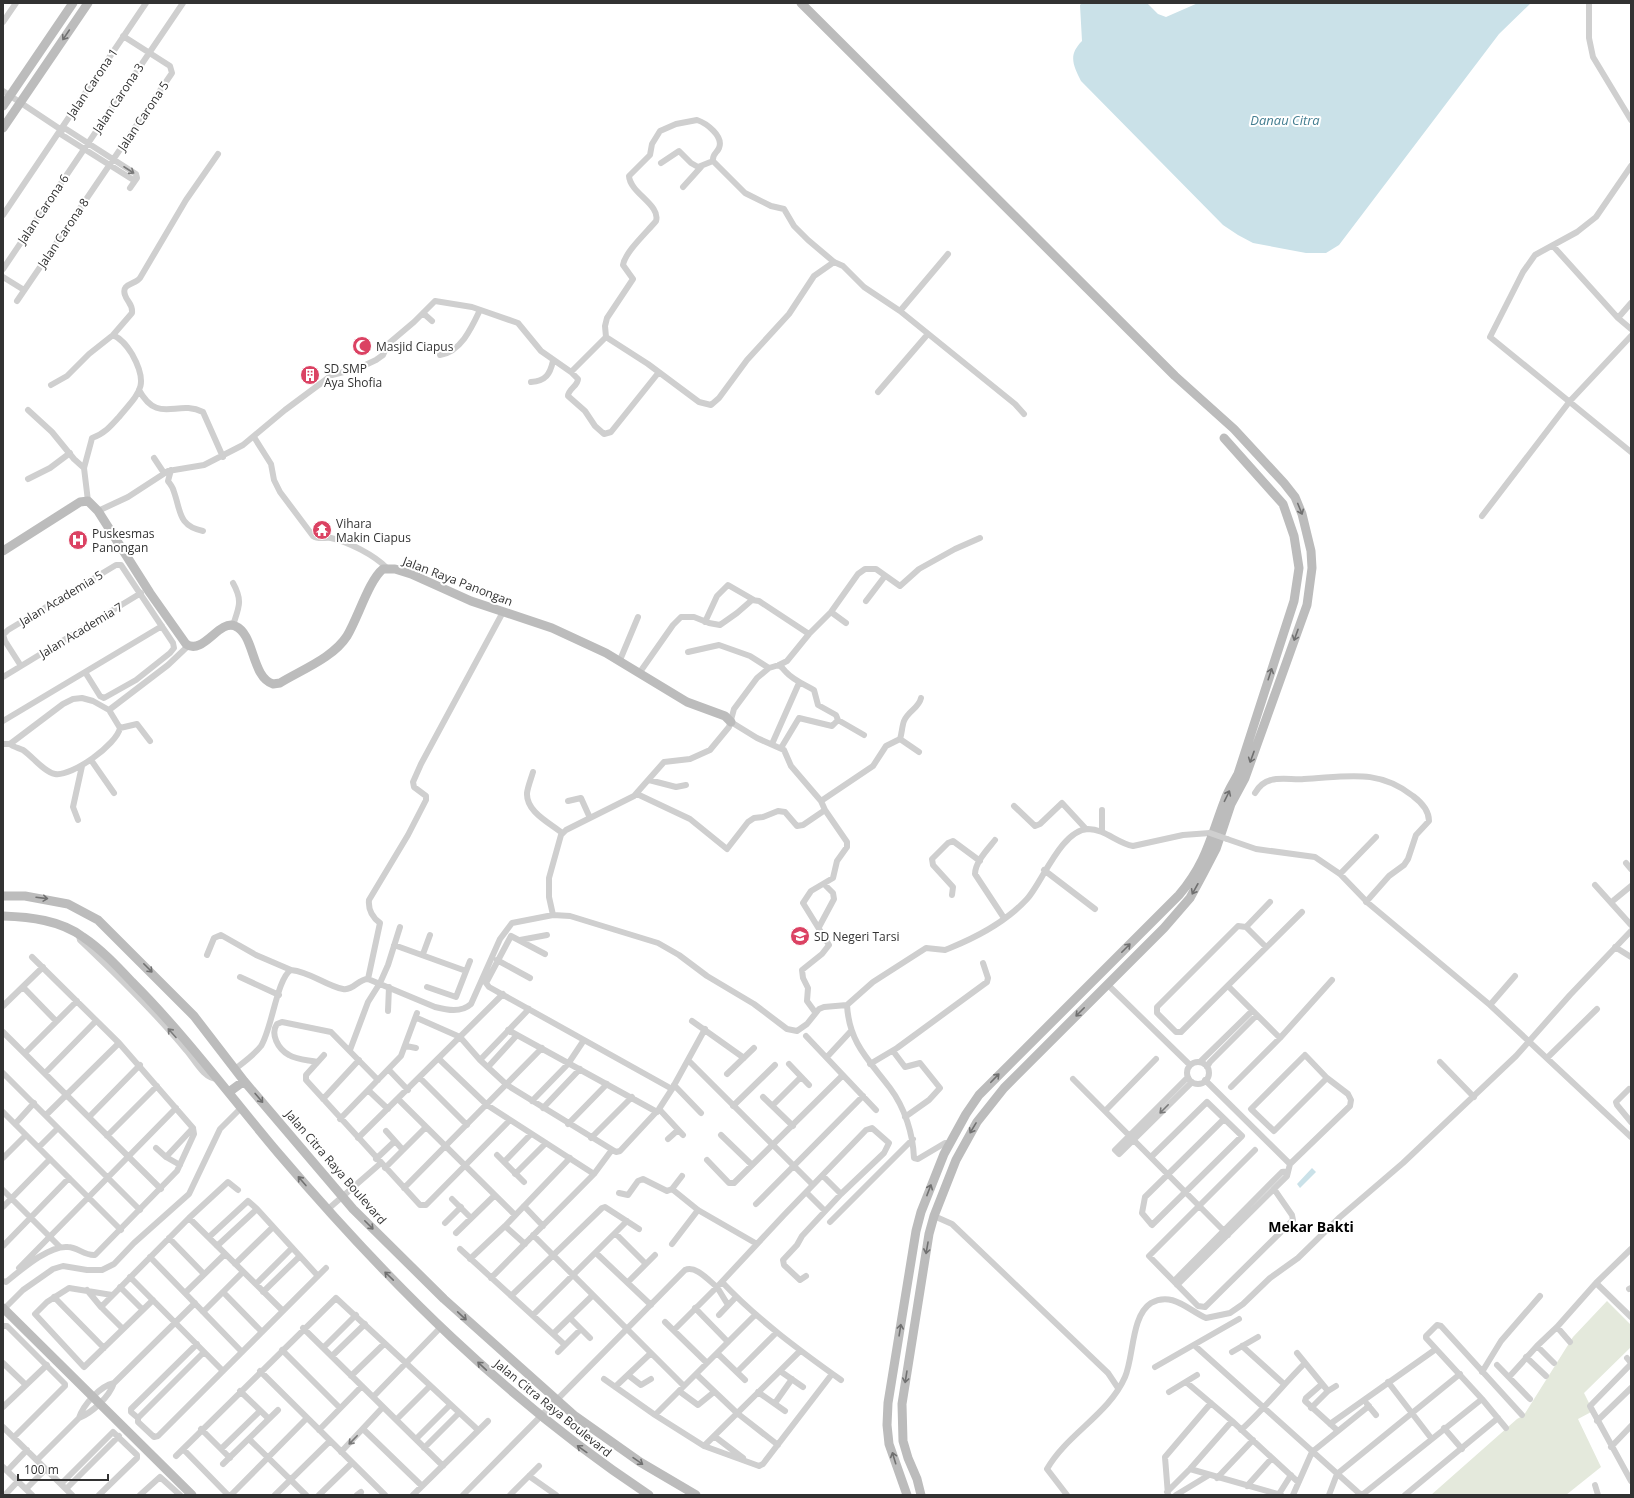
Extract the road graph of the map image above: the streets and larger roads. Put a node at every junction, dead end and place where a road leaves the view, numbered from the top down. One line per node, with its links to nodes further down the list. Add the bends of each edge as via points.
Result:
1 (16, 3): 8 (street)
2 (73, 3): 11 (street)
3 (88, 3): 12 (street, one-way to 12)
4 (146, 3): 9 (street, Jalan Carona 1)
5 (182, 3): 10 (street, Jalan Carona 3)
6 (800, 3): 67 (street, via 1175,376 1234,428)
7 (1589, 3): 14 (street, via 1589,38 1593,57)
8 (3, 22)
9 (124, 36): 10 (street); 16 (street, Jalan Carona 1)
10 (149, 53): 17 (street, Jalan Carona 3); 20 (street, Jalan Carona 5, via 170,66 172,73)
11 (6, 94): 12 (street); 13 (street)
12 (20, 103): 15 (street); 16 (street)
13 (3, 106)
14 (1631, 120)
15 (3, 128)
16 (60, 129): 17 (street, via 66,129); 18 (street, via 62,135); 27 (street, Jalan Carona 1)
17 (88, 143): 18 (street, Jalan Carona 3); 20 (street)
18 (84, 149): 20 (street); 31 (street, Jalan Carona 6)
19 (218, 154): 42 (street, via 186,200 140,278 126,286 124,294 132,306 132,313)
20 (111, 162): 26 (street, via 136,174); 33 (street, Jalan Carona 8)
21 (713, 162): 23 (street); 30 (street, via 745,193 771,206 784,209 799,231); 45 (street, via 719,140 708,126 691,120 660,131 652,144 650,155 631,173 630,182 654,210 657,218 634,249 626,254 623,265 633,279 607,318)
22 (661, 163): 23 (street, via 679,151 693,165)
23 (700, 168): 25 (street)
24 (1630, 169): 28 (street, via 1596,217)
25 (683, 187)
26 (130, 188)
27 (3, 215)
28 (1553, 246): 39 (street); 54 (street, via 1535,255 1523,272 1490,337)
29 (948, 254): 37 (street)
30 (834, 262): 37 (street, via 843,266 864,287); 49 (street, via 814,276 789,314 747,360 713,404 708,406 699,402)
31 (3, 268)
32 (3, 277): 33 (street)
33 (24, 290): 34 (street, Jalan Carona 8)
34 (16, 301)
35 (1631, 303): 39 (street)
36 (480, 310): 38 (street, via 435,301); 46 (street, via 456,348); 47 (street, via 518,323 534,344)
37 (900, 311): 43 (street)
38 (423, 313): 40 (street); 57 (street, via 388,344 383,355 360,368 332,375 284,410)
39 (1618, 318): 41 (street)
40 (432, 321)
41 (1631, 329)
42 (113, 335): 51 (street, via 67,376); 52 (street, via 125,343 138,364 141,379)
43 (928, 335): 53 (street); 56 (street, via 1015,404)
44 (1631, 336): 54 (street)
45 (606, 337): 48 (street); 49 (street)
46 (440, 355)
47 (553, 361): 48 (street); 50 (street, via 545,379)
48 (571, 372): 49 (street, via 578,381 568,396 585,412 594,426 606,434 611,432)
49 (659, 372)
50 (531, 382)
51 (52, 385)
52 (139, 390): 61 (street, via 148,404 156,408 203,412); 63 (street, via 134,401 112,426 92,438)
53 (878, 392)
54 (1570, 401): 59 (street); 71 (street)
55 (28, 410): 60 (street, via 44,423)
56 (1024, 414)
57 (254, 437): 61 (street); 75 (street, via 271,464 272,475 280,492 313,536 345,543)
58 (1224, 438): 68 (street)
59 (1631, 452)
60 (70, 453): 63 (street); 66 (street)
61 (223, 457): 64 (street, via 196,468)
62 (154, 458): 65 (street)
63 (84, 468): 69 (street)
64 (171, 470): 65 (street); 72 (street, via 168,480 180,515 191,527)
65 (164, 473): 70 (street, via 128,497)
66 (28, 480)
67 (1281, 480): 68 (street); 180 (street, one-way to 180, via 1295,497 1311,551 1312,568 1307,605 1244,778 1204,874 1177,915)
68 (1272, 489): 173 (street, one-way to 68, via 1188,885 1210,845 1224,800 1238,774 1297,586 1299,568 1294,536 1283,504)
69 (88, 501): 70 (street); 74 (street, via 80,502)
70 (98, 511): 90 (street, via 150,593)
71 (1482, 516)
72 (203, 531)
73 (980, 538): 76 (street, via 918,569 900,586)
74 (3, 551)
75 (387, 568): 81 (street, Jalan Raya Panongan, via 411,574); 86 (street, Jalan Raya Panongan, via 376,576 343,641 333,651 280,683 273,684 263,678 243,633)
76 (885, 576): 80 (street); 82 (street, via 876,569 865,569 858,574)
77 (233, 583): 86 (street, via 240,600)
78 (141, 593): 87 (street); 89 (street, Jalan Academia 5, via 121,565 116,565); 94 (street, Jalan Academia 7)
79 (754, 600): 84 (street, via 722,624); 84 (street, via 728,585 717,596); 88 (street)
80 (866, 601)
81 (504, 612): 92 (street, Jalan Raya Panongan, via 552,628); 177 (street, via 421,764 413,785 426,796 426,800 369,900 371,914 380,923)
82 (831, 612): 85 (street); 88 (street)
83 (638, 617): 92 (street)
84 (705, 622): 97 (street, via 694,617 681,617)
85 (846, 623)
86 (233, 625): 90 (street, via 223,628 198,646)
87 (162, 626): 96 (street); 96 (street, via 174,648 136,680 104,698 100,696)
88 (809, 634): 93 (street, via 790,658)
89 (3, 635): 94 (street)
90 (188, 646): 101 (street, via 168,665)
91 (688, 652): 95 (street, via 719,646 750,656)
92 (620, 660): 97 (street, Jalan Raya Panongan)
93 (779, 665): 95 (street); 99 (street)
94 (21, 666): 98 (street, Jalan Academia 7)
95 (769, 668): 104 (street, via 757,678 737,704)
96 (85, 672): 103 (street)
97 (640, 672): 104 (street, Jalan Raya Panongan, via 687,702 725,716)
98 (3, 677)
99 (799, 683): 102 (street, via 814,690 818,705 836,714); 110 (street)
100 (920, 698): 107 (street, via 918,705 904,721)
101 (109, 710): 105 (street); 109 (street, via 88,699 73,699)
102 (838, 720): 106 (street); 111 (street, via 832,726 799,718)
103 (3, 721)
104 (731, 722): 110 (street, Jalan Raya Panongan); 116 (street, via 726,732 707,752 690,759 664,762)
105 (120, 728): 108 (street, via 137,724); 113 (street, via 115,738)
106 (864, 734)
107 (900, 739): 112 (street); 122 (street, via 886,746 868,769)
108 (150, 741)
109 (6, 744): 114 (street, via 23,750 54,774 64,774)
110 (772, 744): 111 (street, Jalan Raya Panongan)
111 (781, 748): 122 (street, via 791,766)
112 (919, 752)
113 (91, 760): 114 (street); 118 (street)
114 (82, 766): 127 (street, via 74,807)
115 (533, 772): 130 (street, via 528,793 529,804)
116 (649, 780): 117 (street, via 676,787); 120 (street)
117 (686, 785)
118 (114, 793)
119 (1255, 793): 145 (street, via 1261,784 1272,780 1352,775 1386,780 1402,787 1419,801 1429,815 1429,821 1416,835 1404,865 1389,876)
120 (637, 794): 124 (street, via 690,819 727,849 754,818 778,811 785,812 798,826); 126 (street)
121 (568, 801): 126 (street, via 581,798)
122 (821, 801): 124 (street)
123 (1014, 806): 128 (street, via 1035,826 1062,802)
124 (824, 810): 138 (street, via 847,845 837,861 833,878)
125 (1102, 810): 129 (street)
126 (590, 818): 130 (street)
127 (78, 820)
128 (1086, 829): 129 (street); 136 (street, via 1072,837)
129 (1102, 831): 137 (street, bridge, via 1133,846 1183,835 1210,833 1256,849 1315,857)
130 (562, 833): 148 (street, via 549,878 549,897)
131 (1376, 837): 137 (street)
132 (995, 840): 133 (street)
133 (980, 862): 141 (street, via 953,842 948,843 932,860 933,866 953,887); 150 (street, via 975,874)
134 (1626, 863): 135 (street)
135 (1631, 869)
136 (1044, 870): 146 (street); 150 (street, via 1028,898)
137 (1340, 874): 145 (street)
138 (824, 884): 153 (street, via 833,893 834,899); 153 (street, via 811,891 803,903)
139 (1595, 885): 151 (street)
140 (1631, 886): 143 (street)
141 (952, 895)
142 (3, 896): 237 (street, Jalan Citra Raya Boulevard, one-way to 237, via 25,896 68,904 98,920 194,1016)
143 (1614, 900)
144 (1270, 902): 154 (street)
145 (1366, 902): 189 (street)
146 (1095, 909)
147 (1302, 912): 160 (street)
148 (553, 915): 183 (street, via 517,921 509,926 500,938 471,1004 466,1008 454,1010 435,1007); 194 (street, via 570,916 658,943 754,1004 790,1031 797,1031 807,1024)
149 (3, 916): 261 (street, Jalan Citra Raya Boulevard, one-way to 149, via 155,1010 79,934 48,921)
150 (1004, 918): 188 (street, via 992,927 945,950 929,947 922,950 873,982)
151 (1631, 925)
152 (400, 927): 159 (street)
153 (819, 927): 194 (street, via 829,945 802,970 808,988 807,1000)
154 (1246, 927): 160 (street); 181 (street, via 1238,926 1157,1007 1157,1013 1176,1032 1180,1032)
155 (1631, 931): 161 (street)
156 (430, 935): 162 (street)
157 (547, 935): 158 (street)
158 (520, 940): 163 (street); 167 (street, via 509,936)
159 (394, 945): 162 (street); 179 (street)
160 (1266, 947): 181 (street)
161 (1615, 948): 166 (street); 208 (street)
162 (423, 954): 172 (street)
163 (545, 954)
164 (207, 955): 171 (street, via 214,938 221,935 265,960)
165 (32, 957): 170 (street)
166 (1631, 957)
167 (497, 960): 176 (street); 185 (street, via 486,983)
168 (470, 962): 172 (street)
169 (983, 963): 215 (street, via 987,982)
170 (43, 967): 182 (street); 187 (street)
171 (291, 970): 177 (street, via 308,974 342,989 350,988 362,979); 186 (street, via 285,975)
172 (466, 971): 184 (street, via 456,997)
173 (1098, 976): 180 (street); 312 (street, one-way to 173, via 966,1114 994,1079)
174 (1515, 976): 189 (street)
175 (240, 977): 186 (street)
176 (530, 978)
177 (368, 979): 179 (street)
178 (1332, 980): 206 (street)
179 (380, 983): 183 (street); 214 (street, via 368,1002)
180 (1108, 985): 234 (street); 372 (street, one-way to 372, via 990,1104 965,1141)
181 (1228, 986): 195 (street)
182 (23, 987): 190 (street); 196 (street)
183 (389, 987): 193 (street)
184 (427, 988)
185 (503, 994): 191 (street); 205 (street)
186 (279, 995): 237 (street, via 270,1026 261,1045)
187 (77, 1001): 196 (street); 197 (street)
188 (847, 1005): 194 (street, via 824,1007); 201 (street)
189 (1490, 1005): 208 (street)
190 (3, 1006)
191 (529, 1009): 200 (street); 207 (street)
192 (1597, 1009): 220 (street)
193 (388, 1011)
194 (815, 1012)
195 (1254, 1013): 206 (street); 227 (street); 236 (street)
196 (56, 1021): 216 (street)
197 (96, 1021): 209 (street); 241 (street)
198 (692, 1021): 199 (street)
199 (705, 1029): 219 (street); 225 (street)
200 (508, 1030): 203 (street); 224 (street)
201 (851, 1031): 218 (street); 232 (street, via 855,1042)
202 (3, 1032): 216 (street)
203 (517, 1035): 212 (street); 235 (street)
204 (806, 1036): 218 (street)
205 (460, 1037): 210 (street, via 417,1016); 221 (street); 224 (street)
206 (1280, 1038): 257 (street)
207 (584, 1040): 229 (street); 256 (street)
208 (1529, 1041): 220 (street); 266 (street)
209 (119, 1043): 233 (street); 262 (street)
210 (406, 1046): 211 (street); 239 (street)
211 (416, 1048)
212 (542, 1048): 229 (street); 253 (street)
213 (754, 1048): 219 (street)
214 (350, 1050): 223 (street); 226 (street, via 329,1032 282,1022 277,1024 274,1037 286,1053 292,1057)
215 (893, 1051): 232 (street); 285 (street, via 905,1067 917,1063 923,1065 940,1088 929,1100)
216 (25, 1053): 241 (street)
217 (324, 1055): 226 (street)
218 (827, 1057): 243 (street)
219 (744, 1058): 242 (street)
220 (1547, 1058): 304 (street)
221 (439, 1059): 245 (street); 271 (street)
222 (1156, 1059): 280 (street)
223 (360, 1060): 248 (street); 267 (street)
224 (480, 1060): 235 (street)
225 (688, 1060): 256 (street); 272 (street)
226 (317, 1062): 267 (street, via 305,1078)
227 (1200, 1062): 234 (street, via 1194,1062); 236 (street)
228 (1440, 1062): 266 (street)
229 (568, 1064): 238 (street); 269 (street)
230 (774, 1064): 272 (street)
231 (789, 1064): 244 (street)
232 (870, 1064): 285 (street, via 891,1089)
233 (140, 1065): 255 (street); 284 (street)
234 (1190, 1066): 247 (street, via 1187,1071)
235 (488, 1067): 253 (street)
236 (1207, 1067): 250 (street, via 1209,1073)
237 (235, 1069): 251 (street, Jalan Citra Raya Boulevard)
238 (580, 1069): 252 (street); 276 (street)
239 (389, 1070): 248 (street); 259 (street)
240 (3, 1072): 270 (street)
241 (45, 1073): 262 (street)
242 (727, 1074)
243 (843, 1074): 263 (street); 293 (street)
244 (801, 1077): 254 (street); 273 (street)
245 (420, 1078): 259 (street); 292 (street)
246 (1326, 1078): 246 (street, via 1305,1055 1252,1109 1274,1131); 330 (street, via 1348,1094 1350,1106)
247 (1190, 1079): 250 (street, via 1198,1084); 307 (street)
248 (378, 1080): 260 (street)
249 (1073, 1080): 280 (street)
250 (1206, 1080): 330 (street)
251 (244, 1081): 261 (street); 356 (street, Jalan Citra Raya Boulevard, one-way to 356, via 297,1138)
252 (608, 1084): 264 (street); 291 (street)
253 (507, 1085): 269 (street); 271 (street)
254 (809, 1085)
255 (157, 1086): 274 (street); 303 (street)
256 (673, 1087): 279 (street); 282 (street)
257 (1231, 1087)
258 (1630, 1089): 289 (street, via 1616,1105)
259 (408, 1090): 268 (street)
260 (369, 1091): 277 (street); 286 (street)
261 (229, 1092): 275 (street, Jalan Citra Raya Boulevard)
262 (67, 1094): 283 (street); 284 (street)
263 (863, 1096): 278 (street); 334 (street)
264 (632, 1097): 279 (street); 306 (street)
265 (763, 1097): 273 (street)
266 (1474, 1097): 528 (street, via 1298,1258 1270,1278 1237,1308 1221,1316 1206,1318 1178,1301 1167,1299 1150,1304 1140,1316 1129,1366)
267 (322, 1099): 286 (street)
268 (398, 1099): 277 (street); 294 (street)
269 (532, 1101): 276 (street)
270 (34, 1103): 283 (street); 290 (street)
271 (487, 1105): 288 (street); 292 (street)
272 (733, 1106): 313 (street)
273 (772, 1106): 293 (street)
274 (176, 1108): 296 (street); 323 (street)
275 (241, 1108): 367 (street, Jalan Citra Raya Boulevard, one-way to 275); 439 (street, via 220,1128 189,1194 114,1264 102,1270 58,1266 30,1285)
276 (543, 1108): 291 (street)
277 (388, 1109): 305 (street)
278 (876, 1110)
279 (658, 1111): 297 (street); 319 (street, via 620,1151)
280 (1105, 1111): 307 (street)
281 (3, 1112): 290 (street)
282 (701, 1113)
283 (46, 1115): 295 (street)
284 (89, 1117): 303 (street)
285 (905, 1117): 309 (street)
286 (340, 1119): 305 (street)
287 (1224, 1119): 325 (street, via 1207,1102); 338 (street); 351 (street, via 1242,1136)
288 (510, 1120): 299 (street); 332 (street)
289 (1631, 1122)
290 (15, 1124): 300 (street)
291 (568, 1124): 306 (street)
292 (467, 1125): 315 (street)
293 (793, 1126): 313 (street)
294 (426, 1127): 315 (street); 317 (street)
295 (58, 1128): 314 (street); 342 (street)
296 (193, 1128): 321 (street); 331 (street, via 194,1136)
297 (678, 1130): 301 (street); 308 (street)
298 (386, 1131): 310 (street)
299 (532, 1134): 311 (street); 328 (street)
300 (26, 1135): 314 (street); 322 (street)
301 (683, 1135)
302 (721, 1135): 333 (street)
303 (107, 1136): 323 (street)
304 (1631, 1137)
305 (358, 1138): 329 (street)
306 (591, 1138): 319 (street)
307 (1131, 1138): 325 (street)
308 (668, 1139)
309 (913, 1139): 312 (street, via 914,1158 918,1159 945,1143); 377 (street)
310 (395, 1141): 317 (street); 329 (street)
311 (546, 1143): 324 (street); 336 (street)
312 (949, 1144): 370 (street, one-way to 312)
313 (773, 1145): 333 (street); 334 (street)
314 (39, 1147): 326 (street)
315 (445, 1147): 332 (street); 345 (street)
316 (156, 1148): 321 (street)
317 (403, 1150): 329 (street)
318 (1255, 1150): 362 (street)
319 (611, 1151): 337 (street)
320 (497, 1156): 328 (street)
321 (166, 1157): 331 (street)
322 (3, 1158)
323 (128, 1158): 342 (street); 346 (street)
324 (570, 1158): 337 (street); 361 (street)
325 (1151, 1158): 338 (street)
326 (50, 1160): 341 (street); 357 (street)
327 (707, 1160): 333 (street, via 730,1184)
328 (504, 1162): 336 (street)
329 (381, 1164): 345 (street); 356 (street)
330 (1290, 1164): 335 (street)
331 (180, 1165): 346 (street)
332 (464, 1165): 345 (street, via 426,1205 418,1204); 355 (street)
333 (752, 1165)
334 (794, 1165): 344 (street); 360 (street)
335 (1288, 1171): 348 (street, via 1287,1176); 386 (street, via 1282,1172)
336 (515, 1174): 343 (street)
337 (594, 1174): 380 (street)
338 (1168, 1175): 351 (street); 351 (street, via 1145,1198 1142,1213 1152,1225)
339 (682, 1176): 347 (street)
340 (823, 1176): 344 (street); 354 (street); 354 (street, via 869,1128 875,1129 889,1143 884,1153)
341 (69, 1178): 358 (street); 373 (street)
342 (108, 1178): 358 (street); 366 (street)
343 (524, 1182)
344 (813, 1185): 353 (street)
345 (404, 1188)
346 (161, 1189): 366 (street)
347 (672, 1189): 352 (street, via 667,1191 643,1179 638,1181 628,1195); 368 (street)
348 (1274, 1189): 386 (street); 419 (street, via 1293,1220 1206,1307 1198,1306)
349 (3, 1190): 357 (street)
350 (238, 1190): 374 (street, via 228,1182)
351 (1185, 1192): 362 (street)
352 (619, 1193)
353 (807, 1193): 369 (street); 393 (street)
354 (841, 1194): 369 (street)
355 (495, 1195): 371 (street); 375 (street)
356 (343, 1197): 367 (street); 541 (street, Jalan Citra Raya Boulevard, one-way to 541, via 444,1299)
357 (12, 1198): 363 (street); 373 (street)
358 (89, 1198): 383 (street); 388 (street)
359 (452, 1199): 364 (street)
360 (756, 1204)
361 (524, 1206): 371 (street); 380 (street)
362 (1199, 1206): 386 (street); 419 (street, via 1149,1256)
363 (3, 1207)
364 (461, 1207): 375 (street); 378 (street)
365 (257, 1208): 381 (street); 389 (street, via 248,1202); 395 (street)
366 (140, 1210): 383 (street)
367 (327, 1210): 455 (street, Jalan Citra Raya Boulevard, one-way to 367, via 380,1268)
368 (698, 1210): 392 (street); 393 (street)
369 (825, 1211): 414 (street, via 782,1263 800,1280)
370 (921, 1212): 372 (street); 646 (street, one-way to 370, via 889,1444 888,1403 910,1261)
371 (515, 1214): 379 (street)
372 (934, 1216): 528 (street, via 952,1224 1108,1373); 647 (street, one-way to 647, via 902,1404 903,1441)
373 (31, 1217): 388 (street); 394 (street)
374 (189, 1218): 389 (street); 390 (street)
375 (472, 1218): 384 (street)
376 (627, 1221): 382 (street); 385 (street); 402 (street, via 603,1207)
377 (830, 1222)
378 (444, 1223)
379 (505, 1226): 391 (street); 406 (street)
380 (543, 1226): 387 (street)
381 (273, 1227): 397 (street); 407 (street)
382 (639, 1229)
383 (121, 1230): 396 (street, via 92,1256 71,1247)
384 (456, 1233)
385 (615, 1233): 400 (street); 408 (street)
386 (1226, 1233): 419 (street)
387 (533, 1235): 391 (street); 402 (street)
388 (50, 1237): 396 (street); 417 (street)
389 (209, 1237): 395 (street)
390 (169, 1238): 405 (street); 411 (street)
391 (525, 1244): 416 (street)
392 (672, 1244)
393 (757, 1244): 422 (street)
394 (3, 1246)
395 (217, 1246): 401 (street)
396 (60, 1247): 417 (street, via 33,1261)
397 (292, 1248): 404 (street); 421 (street)
398 (460, 1249): 406 (street)
399 (1631, 1249): 420 (street)
400 (596, 1253): 412 (street); 418 (street)
401 (225, 1254): 407 (street); 411 (street)
402 (553, 1255): 412 (street); 430 (street)
403 (655, 1255): 408 (street)
404 (300, 1256): 413 (street); 426 (street)
405 (150, 1257): 415 (street); 427 (street)
406 (470, 1258): 416 (street)
407 (236, 1264): 410 (street)
408 (646, 1264): 418 (street)
409 (326, 1268): 413 (street)
410 (243, 1272): 421 (street); 425 (street)
411 (204, 1274): 427 (street)
412 (573, 1275): 429 (street); 445 (street)
413 (318, 1276): 442 (street)
414 (806, 1276)
415 (130, 1277): 423 (street); 434 (street)
416 (491, 1278): 430 (street)
417 (4, 1281)
418 (628, 1282): 436 (street)
419 (1176, 1283)
420 (1596, 1283): 449 (street); 456 (street)
421 (256, 1284): 426 (street)
422 (720, 1284): 433 (street); 436 (street, via 688,1268); 437 (street); 440 (street)
423 (120, 1287): 428 (street); 441 (street)
424 (87, 1290): 428 (street); 432 (street, via 70,1288); 438 (street)
425 (223, 1292): 443 (street); 462 (street)
426 (263, 1292): 442 (street)
427 (185, 1293): 435 (street)
428 (112, 1295): 438 (street)
429 (593, 1295): 448 (street); 460 (street)
430 (511, 1296): 445 (street)
431 (1540, 1296): 502 (street, via 1501,1341)
432 (54, 1297): 475 (street); 475 (street, via 36,1313 36,1316 82,1366 86,1366)
433 (736, 1297): 437 (street); 447 (street)
434 (153, 1300): 441 (street); 451 (street)
435 (195, 1303): 443 (street); 451 (street)
436 (651, 1305): 460 (street)
437 (728, 1305): 446 (street)
438 (101, 1307): 458 (street)
439 (5, 1308): 537 (street)
440 (695, 1308): 461 (street); 467 (street)
441 (143, 1310): 458 (street)
442 (283, 1311): 462 (street)
443 (203, 1312): 481 (street)
444 (356, 1315): 453 (street); 457 (street, via 336,1298); 476 (street)
445 (532, 1315): 464 (street)
446 (719, 1315)
447 (755, 1315): 463 (street); 467 (street)
448 (570, 1318): 459 (street); 464 (street)
449 (1631, 1318)
450 (1239, 1319): 472 (street)
451 (175, 1322): 469 (street); 518 (street)
452 (665, 1322): 461 (street)
453 (365, 1324): 470 (street); 487 (street)
454 (3, 1326): 496 (street, via 7,1326)
455 (441, 1327): 494 (street); 560 (street, Jalan Citra Raya Boulevard, one-way to 455, via 486,1370)
456 (1557, 1327): 468 (street); 474 (street)
457 (303, 1328): 476 (street); 478 (street)
458 (123, 1329): 475 (street)
459 (581, 1329): 466 (street); 471 (street)
460 (627, 1329): 484 (street); 541 (street)
461 (674, 1330): 491 (street)
462 (262, 1332): 481 (street)
463 (776, 1333): 479 (street); 501 (street)
464 (553, 1334): 471 (street)
465 (1258, 1337): 473 (street)
466 (590, 1338)
467 (728, 1342): 485 (street)
468 (1570, 1342)
469 (197, 1344): 480 (street); 561 (street, via 131,1409)
470 (384, 1344): 494 (street); 508 (street)
471 (565, 1345): 482 (street)
472 (1194, 1345): 497 (street); 549 (street)
473 (1242, 1346): 483 (street); 519 (street)
474 (1537, 1346): 488 (street); 493 (street)
475 (104, 1348)
476 (323, 1348): 487 (street)
477 (1436, 1349): 502 (street, via 1426,1336 1439,1325); 506 (street); 517 (street)
478 (282, 1350): 499 (street); 548 (street)
479 (800, 1351): 500 (street); 504 (street)
480 (204, 1352): 498 (street); 561 (street)
481 (242, 1352): 498 (street)
482 (558, 1352)
483 (1232, 1352)
484 (651, 1353): 507 (street); 524 (street)
485 (718, 1353): 491 (street); 501 (street)
486 (1297, 1353): 492 (street)
487 (332, 1356): 508 (street)
488 (1526, 1357): 509 (street); 510 (street)
489 (1630, 1362): 568 (street, via 1590,1404)
490 (3, 1363): 521 (street)
491 (707, 1363): 503 (street)
492 (1305, 1363): 519 (street); 520 (street)
493 (1554, 1363)
494 (406, 1364): 523 (street); 536 (street)
495 (1496, 1364): 510 (street)
496 (47, 1365): 521 (street); 582 (street, via 66,1386)
497 (1156, 1368)
498 (223, 1371): 561 (street, via 158,1436 152,1436 138,1422)
499 (260, 1371): 530 (street); 562 (street)
500 (780, 1371): 512 (street); 534 (street)
501 (737, 1372): 514 (street)
502 (1482, 1372): 559 (street)
503 (696, 1374): 524 (street); 533 (street)
504 (832, 1374): 515 (street); 588 (street)
505 (1197, 1374): 516 (street)
506 (1460, 1374): 539 (street); 556 (street)
507 (628, 1375): 511 (street, via 641,1385); 526 (street)
508 (351, 1376): 522 (street)
509 (1546, 1376)
510 (1509, 1377): 540 (street)
511 (651, 1379)
512 (792, 1379): 527 (street); 542 (street)
513 (604, 1380): 526 (street)
514 (745, 1380)
515 (841, 1380)
516 (1186, 1382): 535 (street); 543 (street)
517 (1388, 1382): 538 (street); 556 (street)
518 (114, 1384): 537 (street, via 109,1392); 537 (street, via 104,1387)
519 (1284, 1384): 549 (street)
520 (1322, 1384): 532 (street); 550 (street, via 1305,1399)
521 (26, 1385): 546 (street)
522 (362, 1386): 536 (street); 548 (street)
523 (430, 1386): 544 (street); 565 (street)
524 (684, 1386): 531 (street)
525 (1336, 1386): 532 (street)
526 (615, 1387): 557 (street)
527 (803, 1387)
528 (1118, 1388): 648 (street, via 1117,1394 1047,1469)
529 (1631, 1388): 568 (street)
530 (240, 1391): 552 (street); 574 (street)
531 (679, 1391): 533 (street, via 697,1405); 557 (street)
532 (1328, 1391): 550 (street)
533 (714, 1392): 555 (street)
534 (758, 1392): 542 (street); 555 (street)
535 (1169, 1392)
536 (373, 1397): 547 (street)
537 (99, 1398): 602 (street, via 82,1409 80,1418); 635 (street)
538 (1364, 1399): 545 (street); 569 (street)
539 (1482, 1399): 563 (street); 572 (street)
540 (1530, 1399)
541 (557, 1400): 560 (street); 645 (street, Jalan Citra Raya Boulevard, one-way to 645, via 587,1425 640,1462)
542 (774, 1403): 553 (street)
543 (1211, 1403): 567 (street); 627 (street, via 1164,1457)
544 (450, 1405): 554 (street); 585 (street)
545 (1369, 1406): 558 (street); 579 (street)
546 (3, 1407)
547 (383, 1407): 565 (street); 575 (street)
548 (340, 1408): 576 (street)
549 (1265, 1408): 578 (street); 597 (street)
550 (1311, 1408): 569 (street)
551 (278, 1410): 564 (street)
552 (260, 1411): 564 (street); 593 (street)
553 (785, 1411)
554 (459, 1413): 577 (street); 591 (street)
555 (737, 1413): 581 (street); 588 (street)
556 (1412, 1414): 583 (street); 613 (street)
557 (655, 1415): 589 (street)
558 (1376, 1415)
559 (1522, 1415)
560 (542, 1417): 642 (street); 644 (street, Jalan Citra Raya Boulevard, one-way to 560, via 579,1447)
561 (138, 1418)
562 (307, 1418): 576 (street); 599 (street)
563 (1498, 1418): 573 (street); 594 (street)
564 (269, 1419): 584 (street)
565 (396, 1420): 585 (street)
566 (488, 1421): 577 (street)
567 (1232, 1421): 578 (street); 611 (street)
568 (1597, 1422): 590 (street)
569 (1330, 1424): 579 (street)
570 (1631, 1426): 590 (street)
571 (3, 1427): 582 (street)
572 (1444, 1428): 583 (street); 594 (street)
573 (1506, 1428)
574 (201, 1429): 592 (street); 593 (street)
575 (363, 1429): 596 (street, one-way to 596); 623 (street)
576 (319, 1430): 587 (street)
577 (478, 1430): 606 (street)
578 (1241, 1430): 586 (street)
579 (1338, 1431): 597 (street)
580 (119, 1436): 622 (street, via 110,1433); 626 (street); 632 (street, via 137,1458)
581 (714, 1436): 589 (street); 603 (street)
582 (14, 1437): 595 (street)
583 (1432, 1438): 653 (street)
584 (249, 1439): 599 (street); 600 (street)
585 (416, 1440): 591 (street)
586 (1253, 1440): 601 (street); 617 (street)
587 (330, 1441): 596 (street); 618 (street)
588 (778, 1445): 603 (street, via 762,1466)
589 (704, 1446): 603 (street)
590 (1611, 1446): 612 (street)
591 (424, 1448): 606 (street)
592 (183, 1449): 598 (street); 636 (street)
593 (221, 1449): 600 (street)
594 (1462, 1449): 654 (street)
595 (27, 1450): 602 (street); 609 (street)
596 (341, 1452): 604 (street)
597 (1312, 1452): 613 (street); 621 (street)
598 (176, 1456)
599 (268, 1457): 618 (street); 636 (street)
600 (230, 1458): 605 (street)
601 (1272, 1458): 615 (street); 624 (street)
602 (37, 1460): 610 (street)
603 (745, 1460)
604 (352, 1463): 639 (street); 640 (street)
605 (223, 1464)
606 (443, 1466): 623 (street)
607 (539, 1466): 616 (street)
608 (1631, 1466): 612 (street)
609 (5, 1469): 619 (street)
610 (46, 1469): 622 (street); 625 (street)
611 (1190, 1469): 614 (street); 627 (street)
612 (1626, 1472): 620 (street)
613 (1338, 1474): 652 (street); 653 (street)
614 (1209, 1475): 617 (street); 649 (street)
615 (1291, 1475): 621 (street); 650 (street)
616 (529, 1476): 628 (street); 643 (street)
617 (1217, 1478): 624 (street)
618 (290, 1480): 637 (street); 638 (street)
619 (18, 1481): 625 (street); 629 (street)
620 (1631, 1481)
621 (1298, 1482): 651 (street)
622 (61, 1484): 626 (street)
623 (422, 1486): 641 (street)
624 (1248, 1486): 650 (street)
625 (26, 1489): 630 (street)
626 (66, 1489): 631 (street)
627 (1167, 1493)
628 (553, 1494)
629 (5, 1495)
630 (32, 1495)
631 (72, 1495)
632 (99, 1495)
633 (140, 1495): 634 (street, via 160,1477)
634 (180, 1495)
635 (192, 1495)
636 (229, 1495)
637 (275, 1495)
638 (306, 1495)
639 (319, 1495)
640 (385, 1495)
641 (413, 1495)
642 (463, 1495)
643 (510, 1495)
644 (649, 1495)
645 (696, 1495)
646 (907, 1495)
647 (921, 1495)
648 (1067, 1495)
649 (1176, 1495)
650 (1280, 1495)
651 (1293, 1495)
652 (1329, 1495)
653 (1361, 1495)
654 (1405, 1495)

